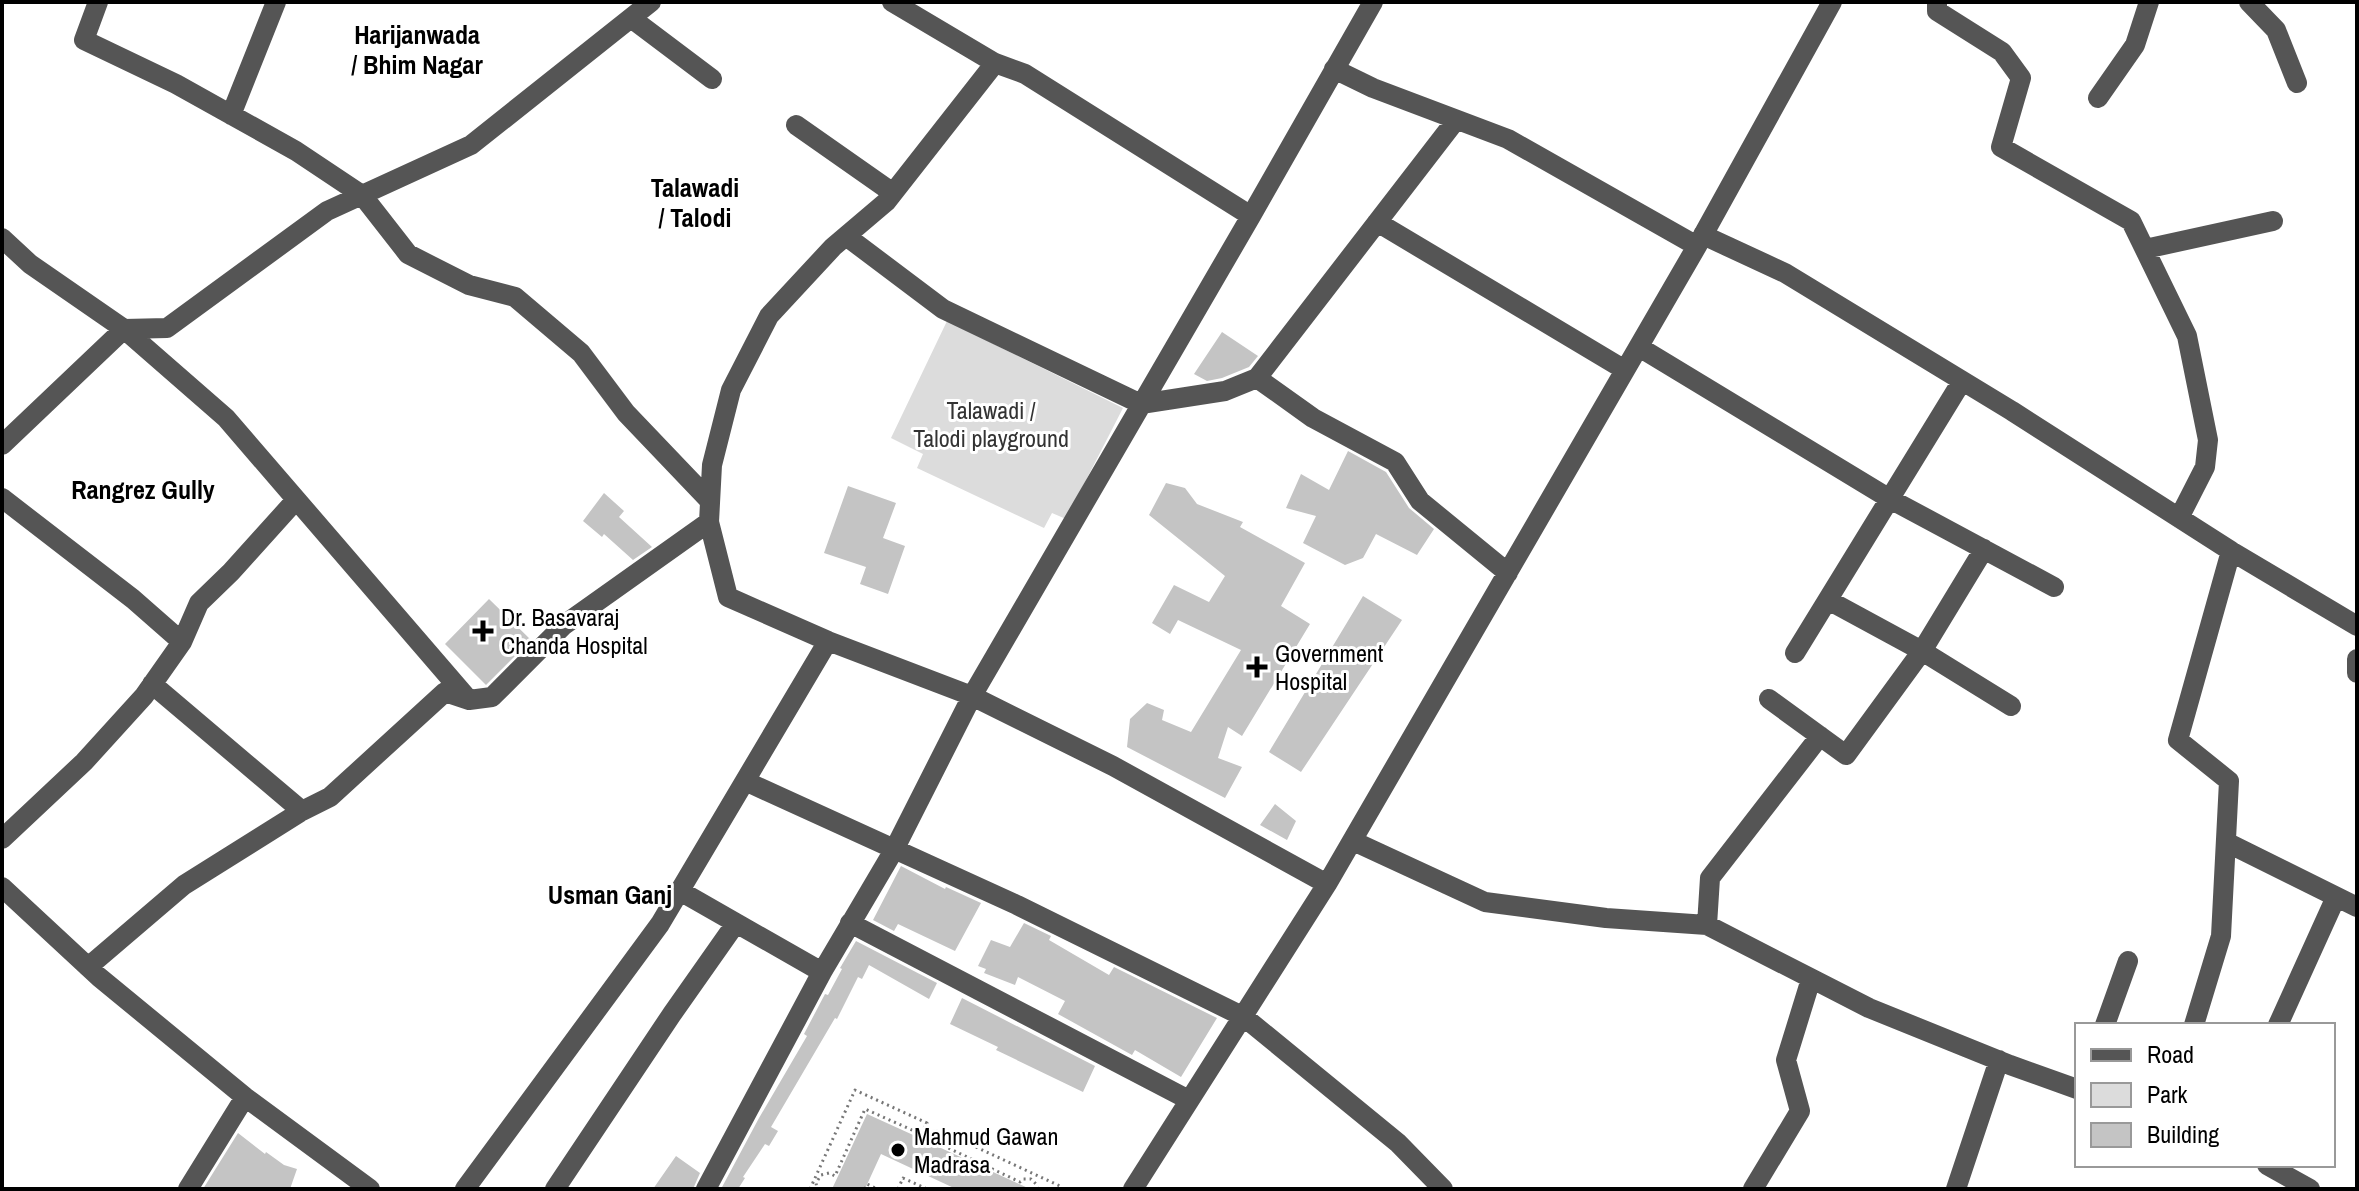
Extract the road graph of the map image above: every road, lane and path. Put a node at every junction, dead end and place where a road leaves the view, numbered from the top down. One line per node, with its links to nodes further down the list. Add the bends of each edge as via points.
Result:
1 (98, 2): 16 (street, via 84,40)
2 (276, 2): 16 (street)
3 (651, 2): 10 (street)
4 (892, 2): 11 (street)
5 (1373, 2): 12 (street)
6 (1832, 2): 26 (street)
7 (1937, 2): 27 (street, via 1937,11 2002,52 2021,78 2001,147 2131,221)
8 (2149, 2): 15 (street, via 2135,45)
9 (2249, 2): 14 (street, via 2276,30)
10 (631, 18): 13 (street); 20 (street, via 471,145)
11 (995, 63): 19 (street); 21 (street, via 1025,74)
12 (1334, 69): 17 (street); 21 (street)
13 (712, 79)
14 (2297, 83)
15 (2098, 98)
16 (231, 115): 20 (street)
17 (1456, 120): 23 (street); 26 (street, via 1508,139)
18 (796, 125): 19 (street)
19 (893, 193): 24 (street)
20 (362, 195): 28 (street, via 327,211 167,328); 38 (street, via 408,254 469,285 515,297 581,353 626,413)
21 (1251, 216): 33 (street)
22 (2273, 221): 27 (street)
23 (1377, 222): 30 (street); 31 (street)
24 (846, 236): 33 (street, via 943,309); 38 (street, via 769,316 731,390 712,465)
25 (2, 238): 28 (street, via 30,264)
26 (1700, 241): 29 (street); 32 (street, via 1785,273)
27 (2145, 249): 39 (street, via 2187,336 2208,440 2205,467)
28 (124, 329): 34 (street); 37 (street, via 226,418)
29 (1639, 347): 30 (street); 36 (street)
30 (1625, 370): 43 (street)
31 (1257, 378): 33 (street, via 1225,391); 43 (street, via 1313,418 1395,462 1420,501)
32 (1962, 381): 36 (street); 39 (street)
33 (1141, 404): 54 (street)
34 (2, 445)
35 (2, 498): 48 (street)
36 (1890, 499): 41 (street); 45 (street)
37 (295, 501): 48 (street, via 199,603); 56 (street)
38 (710, 501): 40 (street)
39 (2179, 518): 42 (street)
40 (709, 522): 47 (street, via 728,597); 56 (street, via 564,625 492,697)
41 (1984, 549): 44 (street); 49 (street)
42 (2231, 551): 46 (street); 63 (street, via 2178,740 2229,781)
43 (1508, 573): 62 (street)
44 (2054, 587)
45 (1828, 600): 49 (street); 50 (street)
46 (2357, 626)
47 (828, 641): 54 (street); 59 (street)
48 (182, 642): 53 (street)
49 (1922, 651): 57 (street); 58 (street, via 1846,755)
50 (1795, 653)
51 (2357, 659): 52 (street)
52 (2357, 673)
53 (152, 684): 60 (street); 61 (street, via 84,762)
54 (972, 696): 64 (street); 65 (street, via 1113,766)
55 (1769, 699): 58 (street)
56 (469, 700): 60 (street, via 445,692 330,797)
57 (2011, 706)
58 (1820, 736): 72 (street, via 1710,878)
59 (745, 781): 64 (street); 67 (street)
60 (302, 811): 74 (street, via 184,885)
61 (2, 839)
62 (1353, 841): 65 (street); 72 (street, via 1485,902)
63 (2226, 842): 68 (street); 79 (street, via 2221,936)
64 (894, 850): 71 (street); 77 (street)
65 (1327, 884): 77 (street)
66 (2, 887): 74 (street)
67 (680, 891): 70 (street); 88 (street)
68 (2336, 897): 69 (street); 80 (street)
69 (2357, 907)
70 (736, 923): 75 (street); 89 (street)
71 (850, 923): 75 (street); 84 (street)
72 (1707, 925): 76 (street)
73 (2128, 961): 78 (street)
74 (88, 967): 83 (street)
75 (822, 972): 90 (street)
76 (1811, 979): 81 (street); 101 (street, via 1786,1060 1800,1111)
77 (1244, 1017): 84 (street); 100 (street, via 1398,1143)
78 (2106, 1023)
79 (2195, 1023)
80 (2279, 1023)
81 (1999, 1060): 82 (street); 102 (street)
82 (2075, 1088)
83 (245, 1097): 86 (street); 87 (street)
84 (1189, 1100): 99 (street)
85 (2271, 1167): 103 (street)
86 (188, 1189)
87 (370, 1189)
88 (465, 1189)
89 (555, 1189)
90 (706, 1189)
91 (810, 1189): 92 (path, via 855,1090 927,1123 921,1134 865,1109 835,1176 821,1175)
92 (817, 1189)
93 (865, 1189): 94 (path, via 867,1184)
94 (877, 1189)
95 (898, 1189): 96 (path, via 903,1178)
96 (927, 1189)
97 (1038, 1189): 98 (path, via 1031,1179 1020,1182 944,1146 950,1135)
98 (1061, 1189)
99 (1133, 1189)
100 (1443, 1189)
101 (1753, 1189)
102 (1956, 1189)
103 (2310, 1189)

